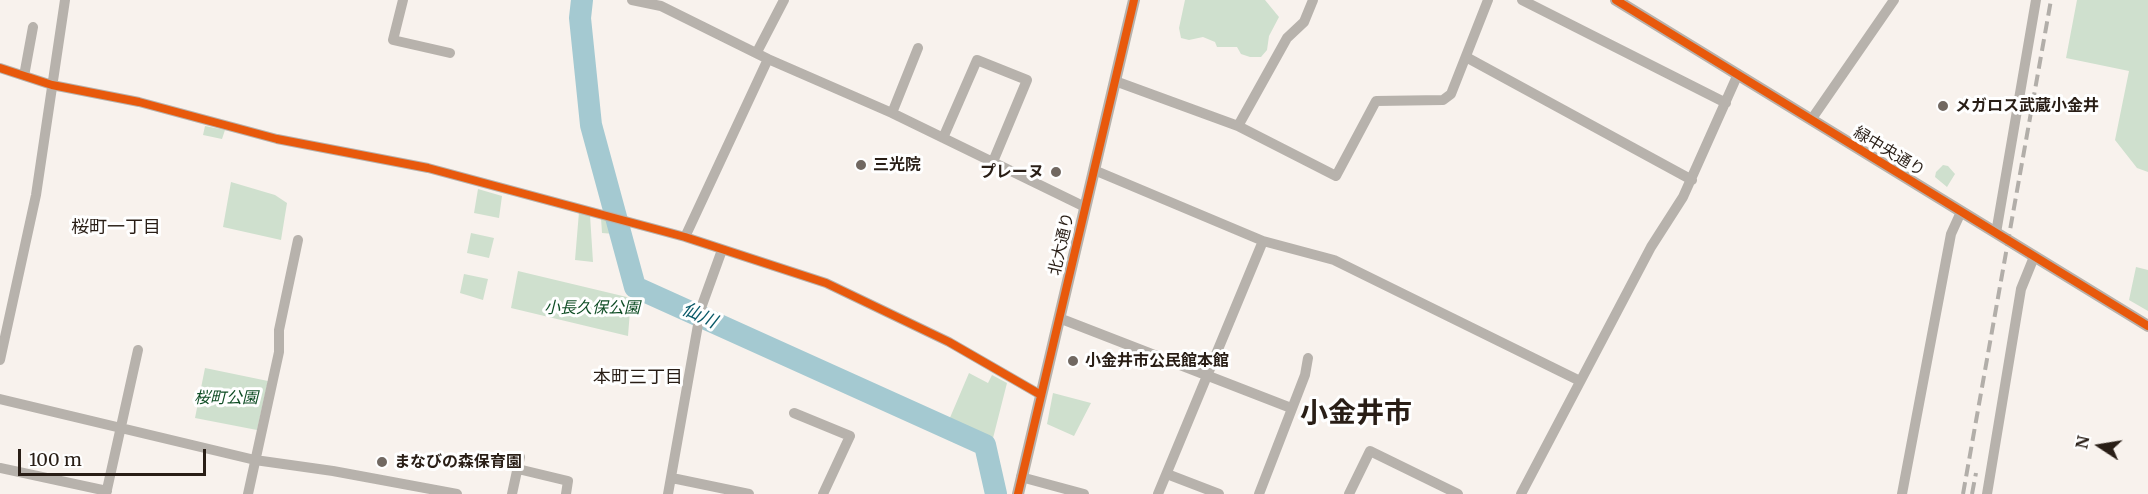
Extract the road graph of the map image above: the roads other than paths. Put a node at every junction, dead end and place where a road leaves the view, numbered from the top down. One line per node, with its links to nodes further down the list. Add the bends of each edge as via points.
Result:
1 (65, 0): 23 (street)
2 (403, 0): 16 (street, via 393,40)
3 (633, 0): 12 (street)
4 (784, 0): 15 (street)
5 (1134, 0): 22 (street, 北大通り)
6 (1313, 0): 27 (street, via 1304,22 1287,38)
7 (1488, 0): 17 (street)
8 (1522, 0): 24 (street)
9 (1616, 0): 20 (street, 緑中央通り)
10 (2036, 0): 34 (street)
11 (1891, 1): 26 (street)
12 (663, 3): 15 (street)
13 (33, 27): 21 (street)
14 (918, 48): 25 (street)
15 (757, 52): 18 (street)
16 (450, 53)
17 (1466, 57): 27 (street, via 1452,94 1443,100 1376,101 1336,176); 31 (street)
18 (768, 59): 25 (street); 35 (street)
19 (0, 68): 21 (street)
20 (1738, 74): 24 (street); 26 (street, 緑中央通り)
21 (24, 76): 23 (street)
22 (1115, 81): 27 (street); 30 (street, 北大通り)
23 (52, 85): 35 (street, via 139,102 277,139 428,168); 44 (street, via 36,195)
24 (1726, 103): 31 (street)
25 (892, 113): 28 (street)
26 (1811, 120): 33 (street, 緑中央通り)
27 (1238, 126)
28 (943, 138): 29 (street); 29 (street, via 977,60 1027,80)
29 (992, 164): 32 (street)
30 (1094, 170): 32 (street, 北大通り); 37 (street)
31 (1692, 180): 46 (street, via 1651,247)
32 (1085, 207): 40 (street, 北大通り)
33 (1961, 212): 34 (street, 緑中央通り); 75 (street, via 1951,234)
34 (1996, 233): 39 (street, 緑中央通り)
35 (685, 237): 38 (street)
36 (298, 240): 53 (street)
37 (1263, 241): 45 (street); 46 (street, via 1334,260)
38 (722, 250): 47 (street, via 826,283 949,342); 58 (street, via 701,308)
39 (2034, 257): 41 (street, 緑中央通り); 76 (street, via 2021,289)
40 (1059, 318): 45 (street); 47 (street, 北大通り)
41 (2148, 326)
42 (138, 350): 51 (street, via 139,362)
43 (1308, 358): 49 (street)
44 (0, 360)
45 (1207, 376): 49 (street); 56 (street)
46 (1580, 381): 74 (street)
47 (1041, 395): 57 (street, 北大通り)
48 (0, 399): 51 (street)
49 (1291, 408): 71 (street)
50 (794, 413): 66 (street, via 850,436)
51 (121, 428): 53 (street); 59 (street)
52 (520, 457): 55 (street)
53 (255, 460): 60 (street); 61 (street)
54 (0, 468): 59 (street)
55 (518, 470): 62 (street); 63 (street, via 568,481)
56 (1167, 474): 69 (street); 70 (street)
57 (1022, 477): 67 (street, 北大通り); 68 (street)
58 (672, 478): 64 (street); 65 (street)
59 (106, 492)
60 (452, 493)
61 (248, 494)
62 (512, 494)
63 (566, 494)
64 (668, 494)
65 (749, 494)
66 (823, 494)
67 (1018, 494)
68 (1084, 494)
69 (1158, 494)
70 (1219, 494)
71 (1259, 494)
72 (1349, 494): 73 (street, via 1370,451)
73 (1458, 494)
74 (1521, 494)
75 (1902, 494)
76 (1987, 494)

